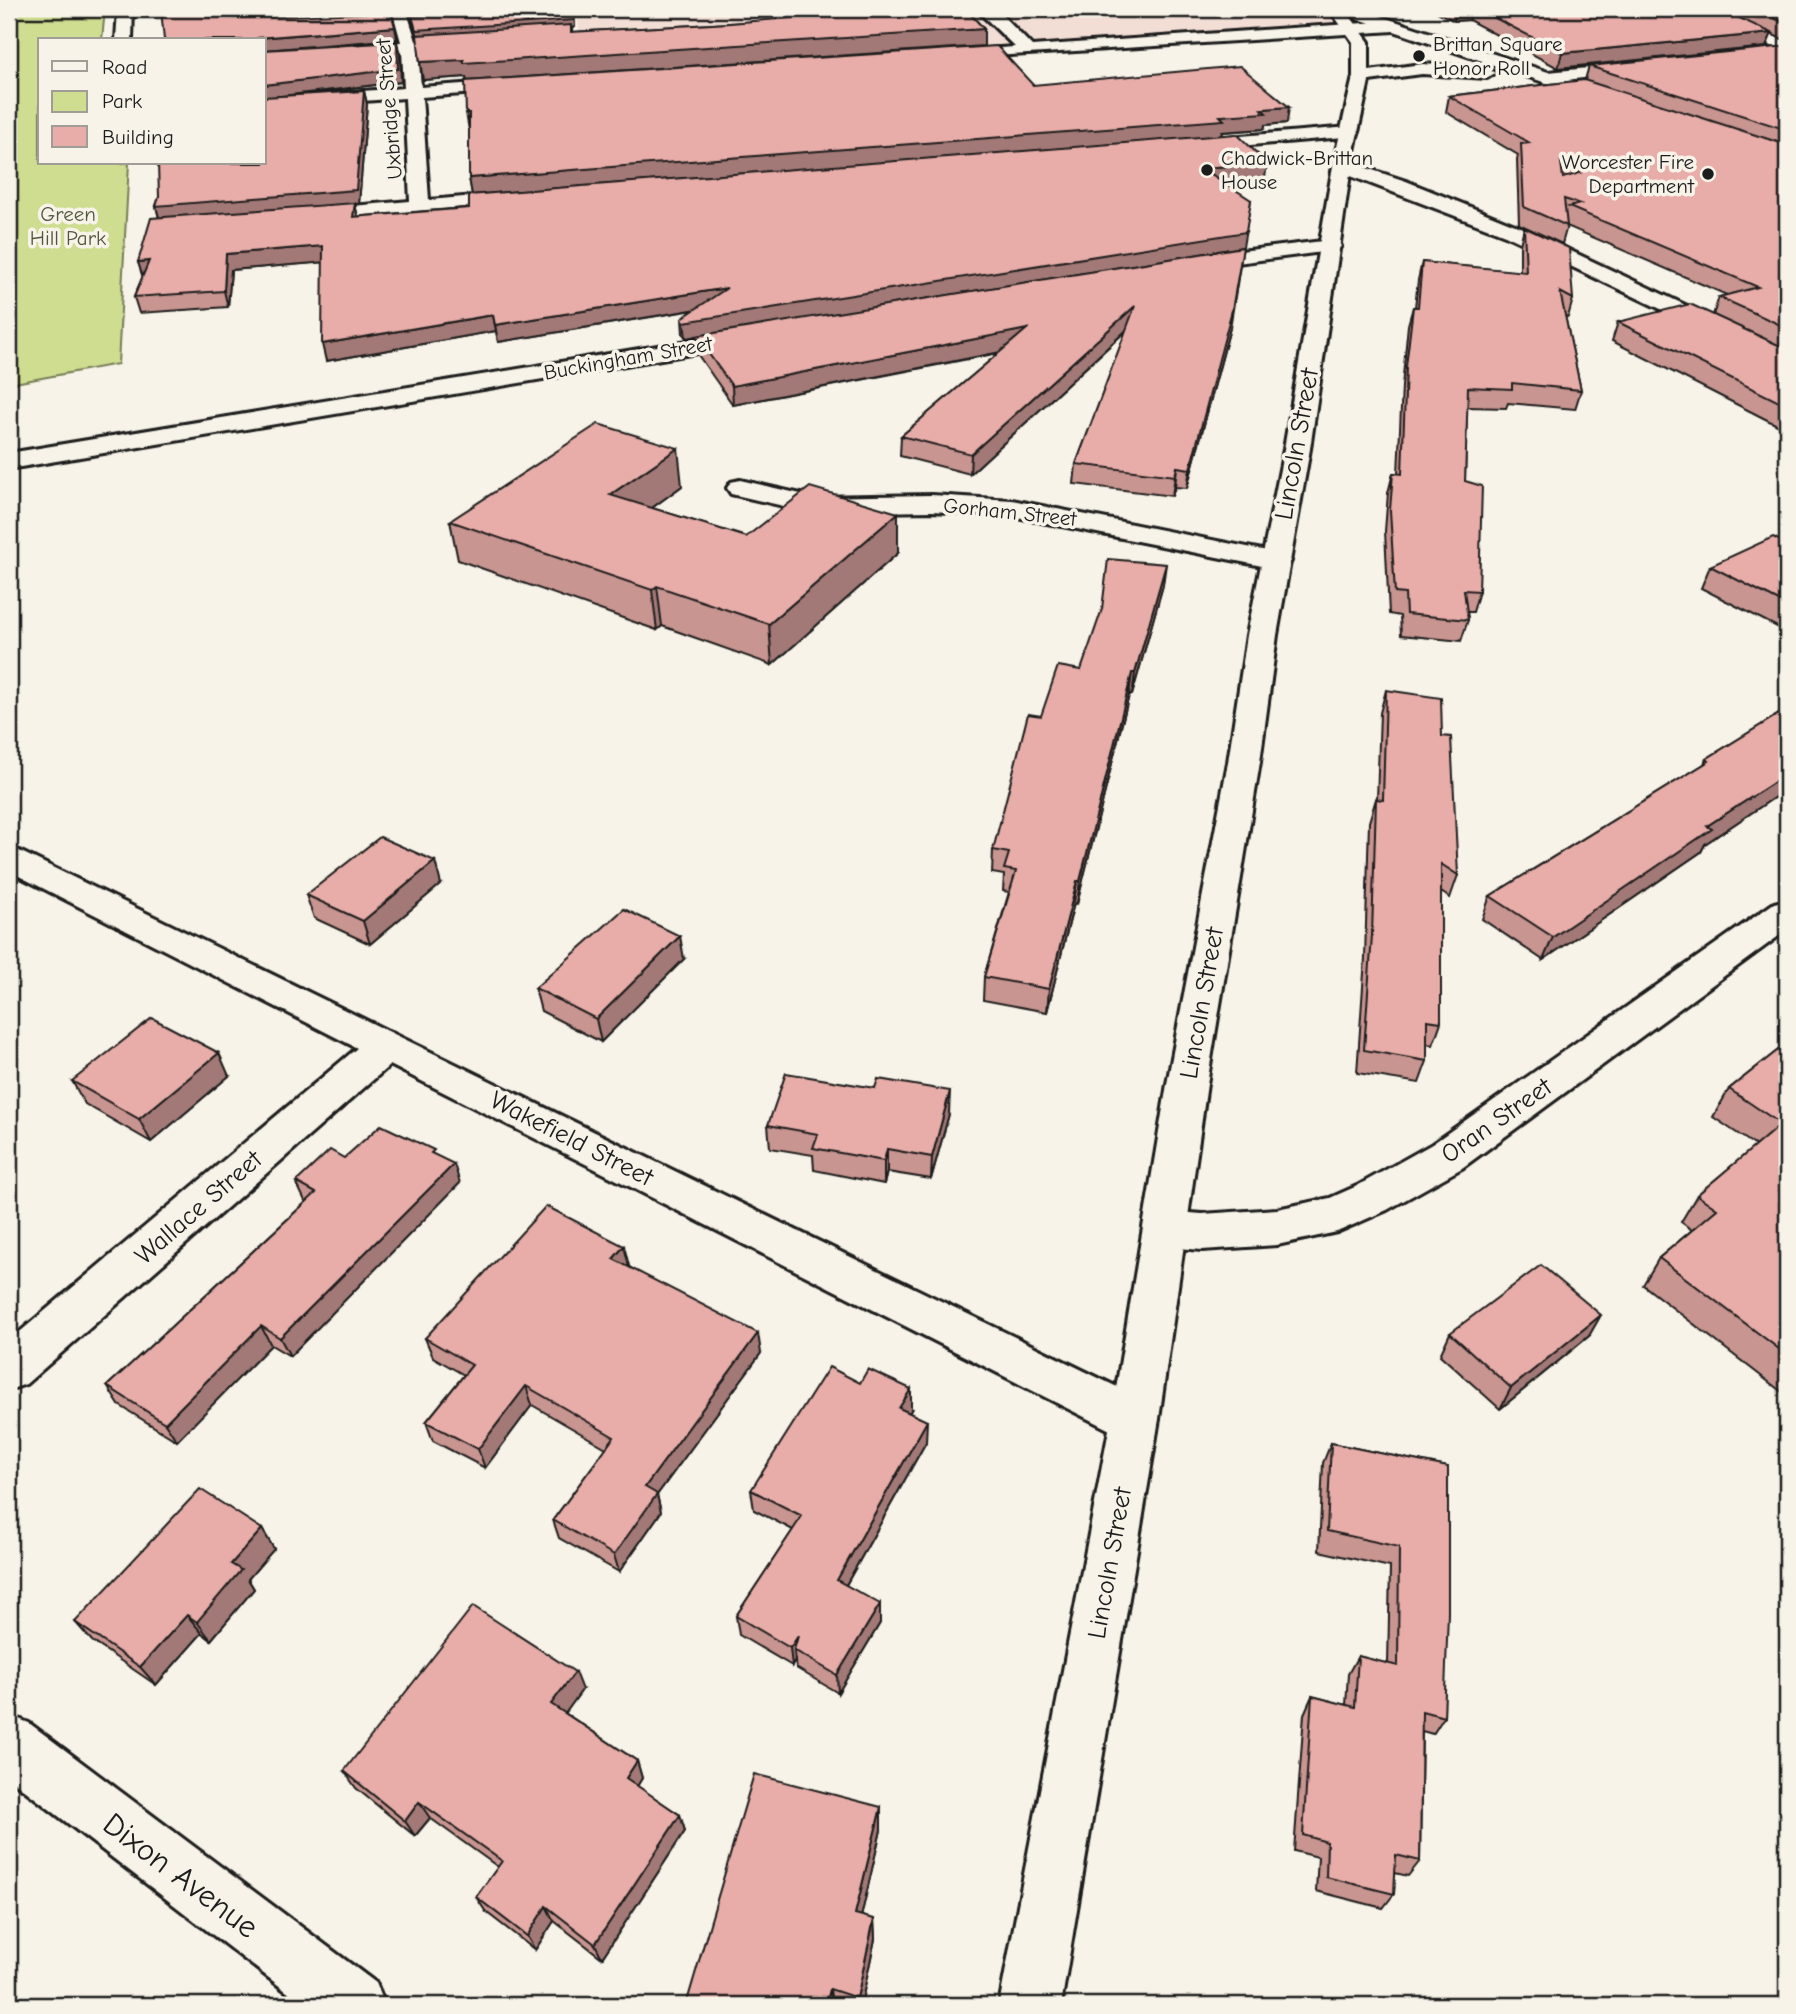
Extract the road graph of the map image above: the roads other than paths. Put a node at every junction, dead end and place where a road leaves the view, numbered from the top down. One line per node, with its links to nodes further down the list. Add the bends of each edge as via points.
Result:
1 (125, 9): 10 (street)
2 (399, 9): 12 (street, Uxbridge Street)
3 (983, 9): 14 (street)
4 (1699, 9): 13 (street)
5 (784, 15): 7 (street); 8 (street); 19 (street, via 815,65)
6 (1345, 16): 9 (street); 9 (street); 14 (street); 21 (street, Lincoln Street, via 1361,41)
7 (805, 20)
8 (765, 23)
9 (1394, 26): 22 (street)
10 (124, 38)
11 (489, 41): 12 (street)
12 (410, 46): 16 (street); 24 (street, Uxbridge Street)
13 (1787, 48)
14 (1028, 51): 18 (street)
15 (1787, 53): 17 (street)
16 (266, 55)
17 (1763, 56)
18 (940, 57)
19 (783, 67)
20 (1651, 67): 22 (street)
21 (1361, 77): 22 (street, via 1422,69); 28 (street, Lincoln Street)
22 (1548, 78): 26 (street)
23 (541, 84): 24 (street)
24 (412, 93): 25 (street); 30 (street, Uxbridge Street)
25 (266, 103)
26 (1631, 105)
27 (1171, 147): 28 (street)
28 (1346, 149): 32 (street, Lincoln Street); 35 (street, via 1398,183 1475,214)
29 (544, 196): 30 (street)
30 (421, 206): 31 (street)
31 (293, 217)
32 (1331, 246): 33 (street); 38 (street, Lincoln Street)
33 (1168, 267)
34 (769, 334): 36 (street, Buckingham Street)
35 (1787, 362)
36 (9, 461)
37 (740, 488): 38 (street, Gorham Street, via 814,505 932,503 1012,508)
38 (1277, 561): 42 (street, Lincoln Street)
39 (9, 857): 41 (street, Wakefield Street)
40 (1787, 912): 42 (street, Oran Street, via 1447,1156 1371,1198 1337,1214 1277,1227 1202,1232)
41 (387, 1045): 43 (street, Wallace Street); 44 (street, Wakefield Street)
42 (1166, 1229): 44 (street, Lincoln Street)
43 (9, 1369)
44 (1135, 1419): 47 (street, Lincoln Street)
45 (9, 1743): 46 (street, Dixon Avenue)
46 (354, 2005)
47 (1030, 2005)

